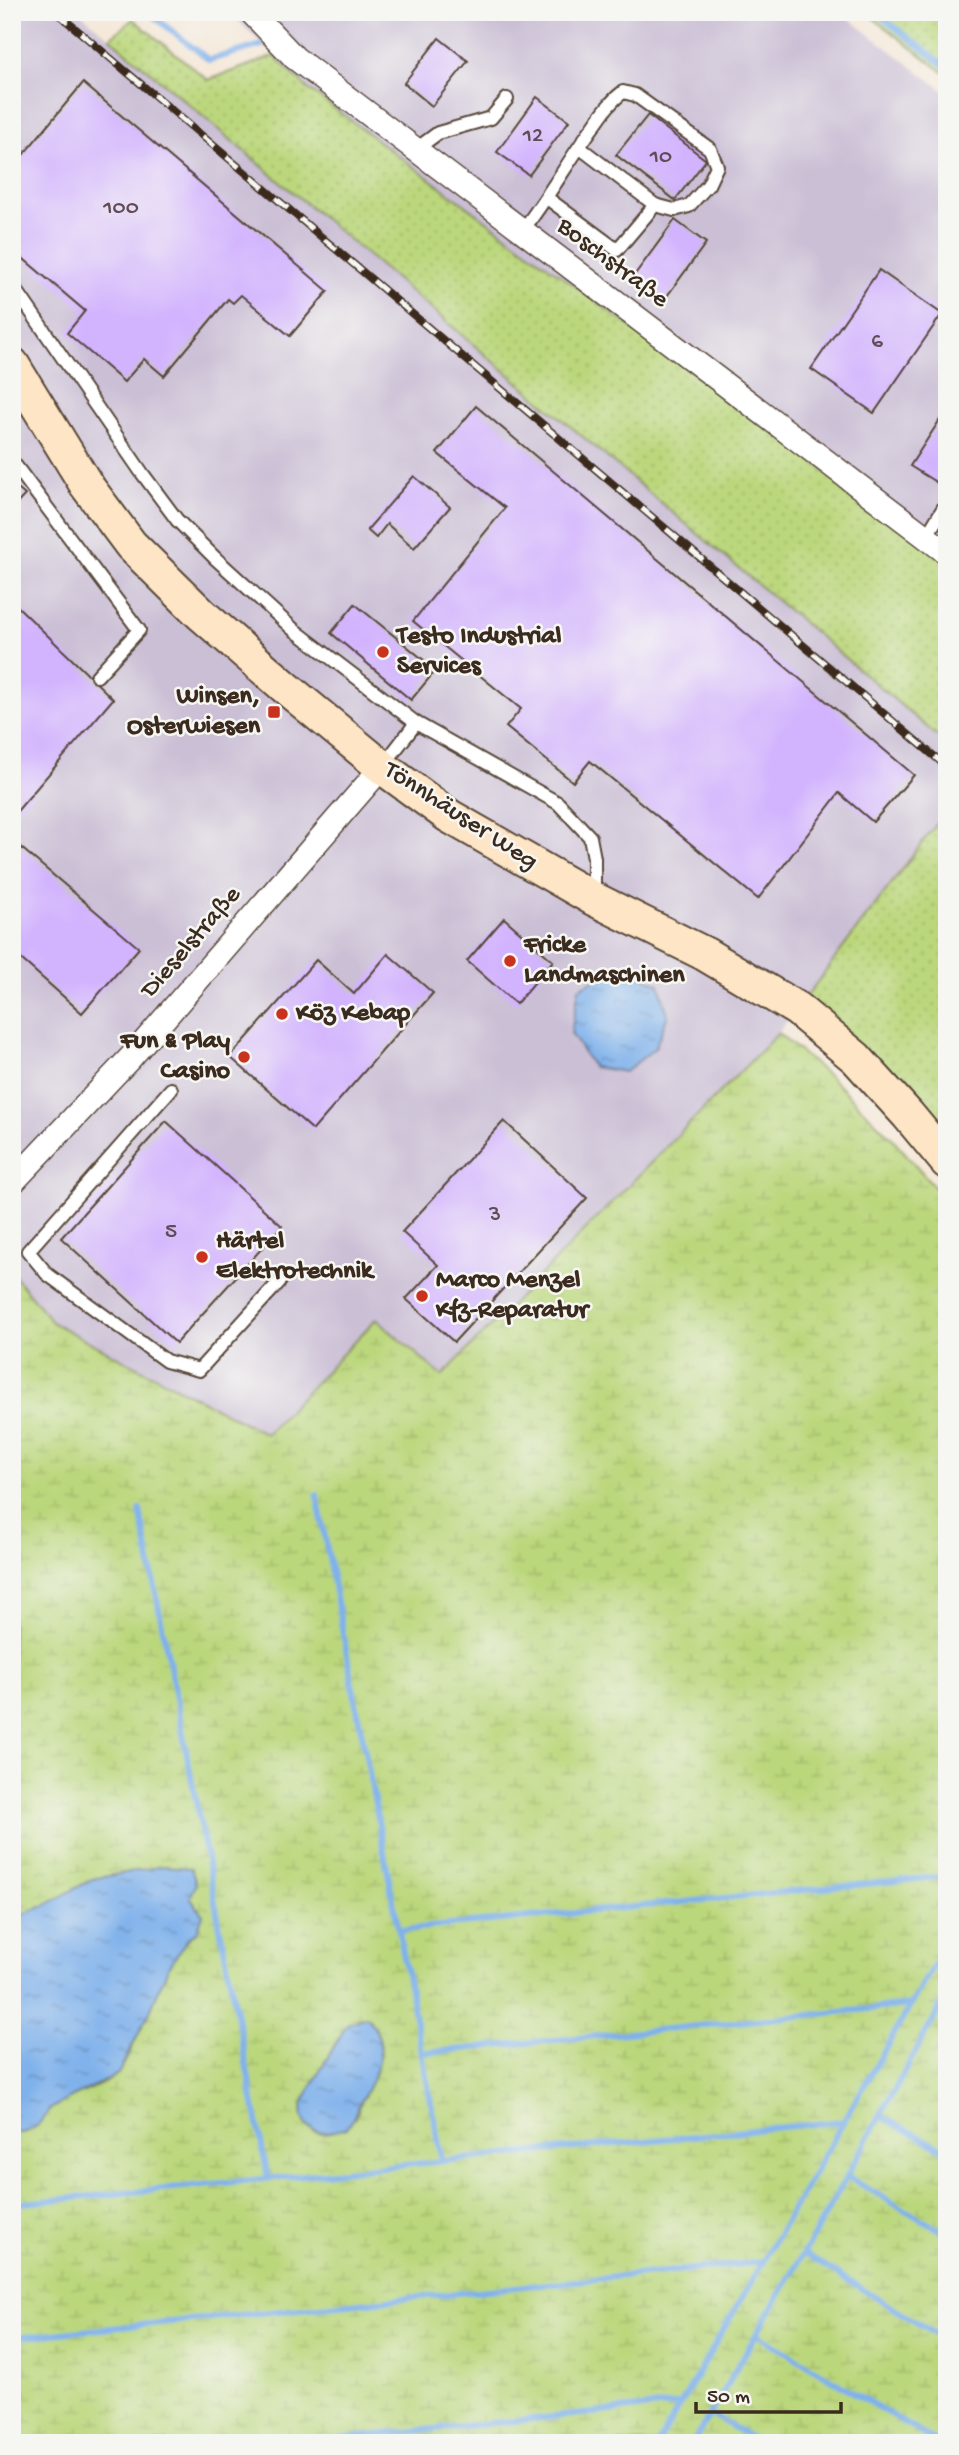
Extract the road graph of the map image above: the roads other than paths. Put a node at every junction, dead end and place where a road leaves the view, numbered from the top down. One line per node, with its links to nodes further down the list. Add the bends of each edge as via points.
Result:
1 (251, 12): 4 (street, Boschstraße, via 295,58)
2 (507, 99): 4 (lane, via 491,118 438,133)
3 (579, 147): 5 (lane); 6 (lane); 6 (lane, via 612,100 623,92 635,95 710,149 717,166 708,185 689,206 674,210)
4 (415, 150): 7 (street, Boschstraße)
5 (547, 198): 6 (lane, via 617,250); 7 (lane)
6 (655, 205)
7 (522, 230): 12 (street, Boschstraße)
8 (12, 284): 15 (lane, via 177,520 293,629)
9 (12, 364): 16 (main road, Tönnhäuser Weg, via 86,486 131,545 201,614)
10 (12, 461): 14 (lane, via 139,630)
11 (947, 502): 12 (lane)
12 (926, 537): 13 (street, Boschstraße)
13 (947, 553)
14 (97, 676)
15 (416, 723): 16 (lane); 17 (lane, via 558,803 590,837)
16 (382, 767): 17 (main road, Tönnhäuser Weg, via 449,816); 20 (street, Dieselstraße, via 132,1056)
17 (594, 899): 19 (main road, Tönnhäuser Weg, via 705,954 797,1009 856,1058)
18 (171, 1089): 21 (lane, via 28,1251 47,1275 166,1361 200,1370)
19 (947, 1162)
20 (12, 1183)
21 (280, 1280)

